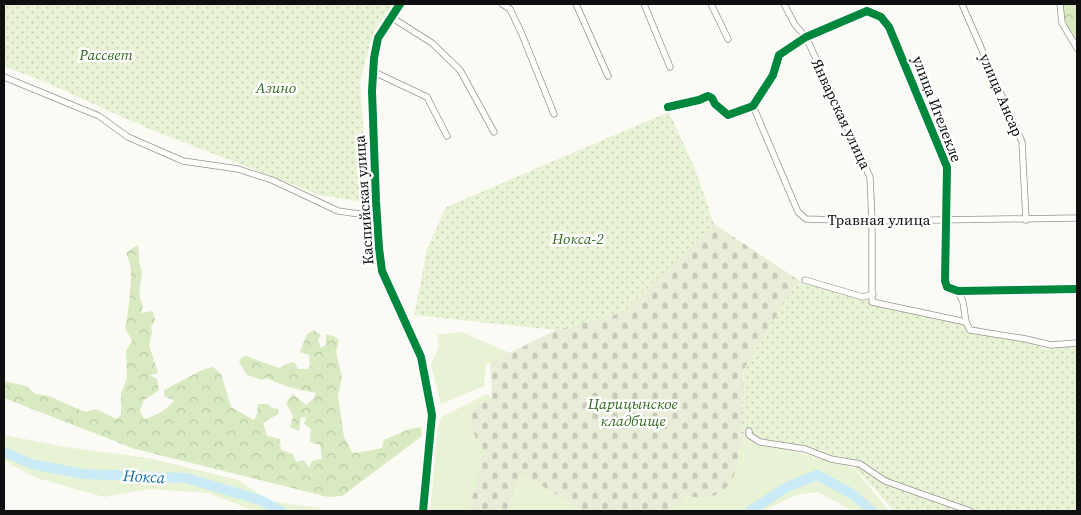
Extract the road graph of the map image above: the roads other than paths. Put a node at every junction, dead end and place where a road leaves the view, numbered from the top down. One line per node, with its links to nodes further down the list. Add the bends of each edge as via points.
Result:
1 (400, 4): 9 (street, Каспийская улица)
2 (502, 4): 19 (street, via 510,9 522,32)
3 (576, 4): 15 (street)
4 (644, 4): 13 (street)
5 (711, 4): 11 (street)
6 (784, 4): 10 (street, Январская улица)
7 (962, 4): 25 (street, улица Ансар, via 1022,142)
8 (1060, 4): 12 (street, via 1062,23)
9 (391, 17): 14 (street, Каспийская улица, via 378,38); 20 (street, via 432,43 460,70)
10 (806, 37): 18 (street, via 779,55 773,75); 24 (street, улица Игелекле, via 867,11 881,17 889,27 947,167); 26 (street, Январская улица, via 870,177)
11 (728, 39)
12 (1077, 48)
13 (670, 67)
14 (374, 72): 21 (street, via 427,97); 22 (street, Каспийская улица, via 372,91)
15 (608, 76)
16 (4, 77): 22 (street, via 99,116 128,137 183,161 238,169 272,180 338,211)
17 (668, 106): 18 (street, via 708,96 728,115)
18 (753, 106): 26 (street, Травная улица, via 798,212 806,220)
19 (554, 114)
20 (494, 132)
21 (447, 136)
22 (378, 218): 34 (street, Каспийская улица, via 382,271 421,357 432,415)
23 (1077, 218): 25 (street, Травная улица)
24 (945, 219): 25 (street, Травная улица); 26 (street, Травная улица); 29 (street, улица Игелекле, via 945,281 947,287)
25 (1026, 220)
26 (872, 221): 30 (street, Январская улица)
27 (805, 280): 30 (street, via 863,297)
28 (1077, 289): 29 (street)
29 (958, 291): 31 (street)
30 (872, 294): 31 (street, Январская улица, via 872,302)
31 (966, 322): 32 (street, via 970,330 1051,345)
32 (1077, 342)
33 (749, 431): 35 (street, via 749,436 760,442 805,449 860,464 885,481)
34 (424, 511)
35 (970, 511)

